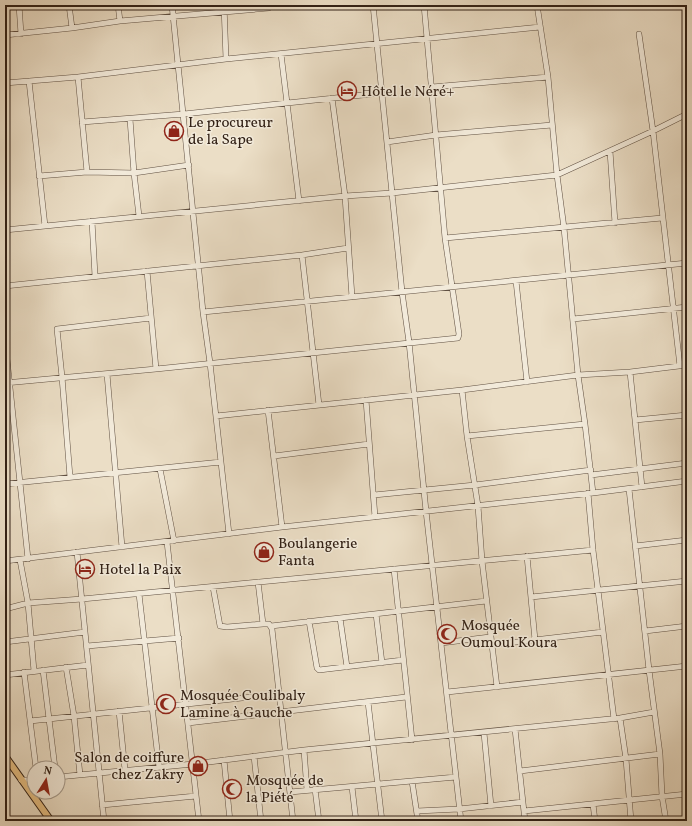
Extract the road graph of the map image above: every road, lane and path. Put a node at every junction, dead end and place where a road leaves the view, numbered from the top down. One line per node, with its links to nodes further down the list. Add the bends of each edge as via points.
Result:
1 (19, 5): 15 (street)
2 (69, 5): 14 (street)
3 (118, 5): 12 (street)
4 (172, 5): 11 (street)
5 (224, 5): 10 (street)
6 (272, 5): 10 (street, via 269,8)
7 (373, 5): 19 (street)
8 (424, 5): 18 (street)
9 (537, 5): 13 (street)
10 (224, 12): 11 (street); 21 (street)
11 (173, 16): 12 (street); 22 (street)
12 (120, 21): 14 (street)
13 (540, 27): 18 (street); 25 (street)
14 (72, 28): 15 (street)
15 (21, 34): 17 (street)
16 (638, 34): 38 (street)
17 (5, 35)
18 (428, 39): 19 (street); 29 (street)
19 (377, 44): 20 (street); 30 (street)
20 (281, 54): 21 (street); 32 (street)
21 (226, 59): 22 (street)
22 (179, 65): 24 (street); 33 (street)
23 (685, 76): 27 (street)
24 (78, 77): 26 (street); 36 (street)
25 (548, 77): 29 (street); 37 (street)
26 (29, 81): 28 (street); 46 (street)
27 (687, 81)
28 (5, 83)
29 (432, 87): 39 (street)
30 (382, 93): 31 (street); 40 (street)
31 (332, 98): 32 (street); 49 (street)
32 (286, 102): 33 (street); 50 (street)
33 (184, 114): 35 (street); 42 (street)
34 (687, 114): 38 (street)
35 (130, 119): 36 (street); 44 (street)
36 (82, 122): 43 (street)
37 (552, 125): 39 (street); 45 (street)
38 (652, 132): 41 (street); 53 (street)
39 (436, 135): 40 (street); 47 (street)
40 (387, 142): 48 (street)
41 (610, 151): 45 (street); 55 (street)
42 (189, 165): 44 (street); 51 (street)
43 (87, 172): 44 (street); 46 (street)
44 (134, 173): 52 (street)
45 (557, 175): 47 (street); 57 (street)
46 (39, 176): 56 (street)
47 (441, 187): 48 (street); 59 (street)
48 (392, 192): 49 (street); 71 (street)
49 (344, 196): 50 (street); 60 (street)
50 (299, 201): 51 (street)
51 (193, 211): 52 (street); 63 (street)
52 (139, 216): 54 (street)
53 (662, 218): 55 (street); 64 (street)
54 (92, 221): 56 (street); 66 (street)
55 (615, 223): 57 (street)
56 (45, 226): 58 (street)
57 (564, 228): 59 (street); 67 (street)
58 (5, 230)
59 (445, 238): 70 (street)
60 (348, 248): 61 (street); 72 (street)
61 (302, 255): 63 (street); 73 (street)
62 (687, 263): 64 (street)
63 (198, 265): 65 (street); 76 (street)
64 (668, 265): 67 (street); 75 (street)
65 (147, 271): 66 (street); 77 (street)
66 (96, 276): 69 (street)
67 (568, 276): 68 (street); 78 (street)
68 (516, 281): 70 (street); 90 (street)
69 (5, 286)
70 (452, 287): 71 (street); 80 (street, via 458,338)
71 (402, 292): 72 (street); 80 (street)
72 (352, 297): 73 (street)
73 (308, 301): 76 (street); 81 (street)
74 (687, 308): 75 (street)
75 (673, 309): 78 (street); 84 (street)
76 (203, 312): 82 (street)
77 (151, 318): 85 (street); 89 (street, via 57,329)
78 (572, 319): 88 (street)
79 (5, 340): 91 (street)
80 (409, 342): 81 (street); 93 (street)
81 (313, 352): 82 (street); 95 (street)
82 (210, 363): 85 (street); 98 (street)
83 (687, 365): 84 (street)
84 (680, 366): 86 (street)
85 (156, 369): 87 (street)
86 (630, 372): 88 (street); 99 (street)
87 (107, 374): 89 (street); 109 (street)
88 (578, 376): 90 (street); 100 (street)
89 (62, 378): 91 (street); 110 (street)
90 (526, 382): 92 (street)
91 (7, 383): 112 (street)
92 (462, 390): 93 (street); 101 (street)
93 (415, 395): 94 (street); 117 (street)
94 (366, 400): 95 (street); 102 (street)
95 (319, 405): 96 (street)
96 (268, 410): 98 (street); 103 (street)
97 (687, 415): 99 (street)
98 (216, 416): 104 (street)
99 (635, 420): 107 (street)
100 (585, 424): 101 (street); 108 (street)
101 (468, 436): 114 (street)
102 (369, 444): 103 (street); 119 (street)
103 (274, 456): 123 (street)
104 (221, 462): 106 (street); 124 (street)
105 (687, 464): 107 (street)
106 (160, 469): 109 (street); 126 (street)
107 (640, 469): 108 (street); 115 (street)
108 (591, 472): 114 (street); 118 (street)
109 (116, 473): 110 (street); 128 (street)
110 (70, 477): 112 (street)
111 (687, 481): 115 (street)
112 (20, 483): 113 (street); 133 (street)
113 (5, 484)
114 (475, 485): 117 (street); 120 (street)
115 (642, 488): 116 (street)
116 (629, 489): 118 (street); 129 (street)
117 (424, 491): 119 (street); 121 (street)
118 (591, 493): 120 (street); 130 (street)
119 (374, 495): 122 (street)
120 (478, 506): 121 (street); 136 (street)
121 (426, 511): 122 (street); 137 (street)
122 (375, 517): 123 (street)
123 (282, 527): 124 (street)
124 (229, 534): 126 (street)
125 (687, 540): 129 (street)
126 (174, 541): 127 (street)
127 (167, 542): 128 (street); 143 (street)
128 (122, 546): 131 (street)
129 (635, 546): 141 (street)
130 (593, 550): 132 (street); 144 (street)
131 (77, 552): 133 (street); 147 (street)
132 (527, 556): 136 (street); 146 (street)
133 (28, 559): 134 (street)
134 (20, 560): 135 (street); 149 (street)
135 (5, 561)
136 (482, 561): 137 (street); 148 (street)
137 (432, 565): 138 (street); 150 (street)
138 (394, 569): 140 (street); 152 (street)
139 (687, 581): 141 (street)
140 (258, 582): 142 (street); 156 (street)
141 (640, 586): 144 (street); 159 (street)
142 (214, 587): 143 (street); 156 (street, via 220,626)
143 (173, 590): 145 (street); 164 (street)
144 (598, 590): 146 (street); 161 (street)
145 (139, 594): 147 (street); 166 (street)
146 (532, 597): 165 (street)
147 (82, 599): 149 (street); 160 (street)
148 (486, 601): 150 (street); 162 (street)
149 (28, 603): 151 (street); 163 (street)
150 (437, 606): 152 (street); 168 (street)
151 (5, 609)
152 (398, 611): 153 (street); 171 (street)
153 (376, 614): 154 (street); 172 (street)
154 (340, 618): 155 (street); 176 (street)
155 (309, 621): 157 (street); 176 (street, via 317,668 319,670)
156 (263, 624): 157 (street)
157 (271, 626): 185 (street)
158 (687, 626): 159 (street)
159 (644, 631): 178 (street)
160 (85, 632): 163 (street); 170 (street)
161 (603, 632): 165 (street); 182 (street)
162 (490, 637): 168 (street); 169 (street)
163 (31, 638): 167 (street); 179 (street)
164 (178, 638): 166 (street); 188 (street)
165 (535, 640): 169 (street)
166 (145, 641): 170 (street); 189 (street)
167 (5, 642)
168 (441, 643): 184 (street)
169 (491, 645): 183 (street)
170 (87, 646): 173 (street)
171 (402, 660): 172 (street); 186 (street)
172 (382, 663): 176 (street)
173 (88, 665): 175 (street); 193 (street)
174 (687, 666): 178 (street)
175 (66, 667): 177 (street); 194 (street)
176 (347, 667)
177 (43, 670): 179 (street); 195 (street)
178 (649, 670): 182 (street); 192 (street)
179 (34, 671): 180 (street)
180 (24, 672): 181 (street); 197 (street)
181 (5, 675)
182 (608, 675): 183 (street); 196 (street)
183 (497, 687): 184 (street)
184 (447, 692): 201 (street)
185 (278, 694): 188 (street); 191 (street)
186 (406, 697): 187 (street); 202 (street)
187 (368, 702): 191 (street); 203 (street)
188 (186, 704): 189 (street); 198 (street)
189 (152, 708): 190 (street); 214 (street)
190 (119, 711): 193 (street); 215 (street)
191 (280, 712): 198 (street); 205 (street)
192 (654, 712): 196 (street); 206 (street)
193 (94, 714): 194 (street); 217 (street)
194 (74, 716): 195 (street); 218 (street)
195 (50, 719): 197 (street); 211 (street)
196 (617, 719): 199 (street); 209 (street)
197 (30, 721): 210 (street)
198 (188, 723): 213 (street)
199 (515, 729): 200 (street); 216 (street)
200 (484, 733): 201 (street); 236 (street)
201 (452, 736): 202 (street); 220 (street)
202 (412, 740): 203 (street)
203 (372, 744): 204 (street); 224 (street)
204 (304, 750): 205 (street); 227 (street)
205 (285, 753): 207 (street); 228 (street)
206 (660, 754): 209 (street); 231 (street)
207 (254, 756): 212 (street); 244 (street)
208 (5, 757): 221 (main road)
209 (626, 759): 216 (street); 232 (street)
210 (35, 760)
211 (54, 760)
212 (224, 760): 213 (street); 243 (street)
213 (193, 764): 214 (street); 230 (street)
214 (159, 767): 215 (street)
215 (125, 770): 217 (street)
216 (520, 771): 233 (street)
217 (100, 773): 218 (street); 235 (street)
218 (80, 775): 219 (street)
219 (66, 776)
220 (456, 776): 223 (street); 237 (street)
221 (21, 780): 222 (street); 240 (main road)
222 (26, 780)
223 (412, 781): 224 (street); 239 (street)
224 (378, 784): 225 (street); 248 (street)
225 (352, 787): 226 (street); 247 (street)
226 (314, 789): 227 (street); 246 (street)
227 (307, 790): 228 (street)
228 (290, 792): 245 (street)
229 (687, 794): 231 (street)
230 (196, 796): 235 (street); 242 (street)
231 (662, 796): 232 (street); 254 (street)
232 (629, 800): 234 (street); 253 (street)
233 (523, 802): 236 (street); 238 (street)
234 (593, 804): 238 (street); 252 (street)
235 (102, 805): 241 (street)
236 (491, 806): 237 (street)
237 (459, 809): 239 (street); 250 (street)
238 (524, 811): 251 (street)
239 (417, 812): 249 (street)
240 (51, 821)
241 (104, 821)
242 (199, 821)
243 (230, 821)
244 (261, 821)
245 (293, 821)
246 (319, 821)
247 (356, 821)
248 (382, 821)
249 (418, 821)
250 (460, 821)
251 (525, 821)
252 (595, 821)
253 (631, 821)
254 (666, 821)

